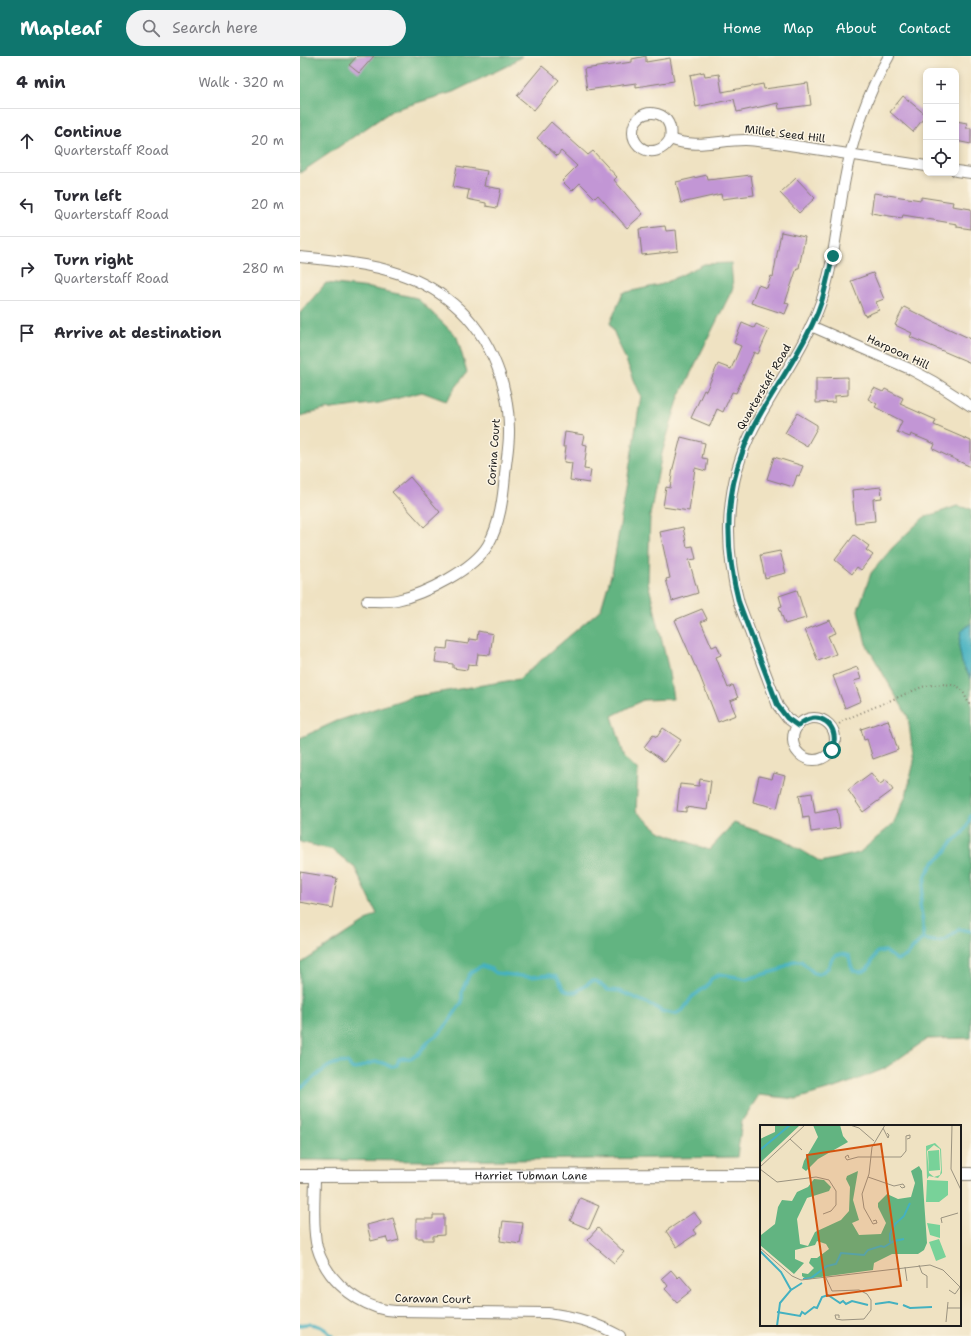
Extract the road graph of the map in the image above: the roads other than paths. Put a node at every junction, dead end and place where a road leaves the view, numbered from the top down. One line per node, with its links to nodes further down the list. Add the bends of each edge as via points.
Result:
1 (889, 56): 3 (street, Quarterstaff Road, via 864,108)
2 (670, 138): 3 (street, Millet Seed Hill, via 682,143 699,144 745,140)
3 (850, 155): 4 (street, Millet Seed Hill); 8 (street, Quarterstaff Road, via 833,256 821,302)
4 (923, 166)
5 (959, 171): 6 (street)
6 (971, 173)
7 (300, 256): 10 (street, Corina Court, via 350,262 396,272 447,298 486,342 502,376 506,394 509,433 503,490 494,534 488,545 470,566 414,595 396,600)
8 (811, 326): 9 (street, Harpoon Hill, via 910,369); 11 (street, Quarterstaff Road, via 743,450 732,488 728,544 739,603 778,706 787,718)
9 (971, 406)
10 (367, 601)
11 (798, 726): 11 (street, via 794,738 794,746 798,751 813,760 828,755 835,742 833,729 829,724 814,718 807,719)
12 (760, 1175): 14 (street, Harriet Tubman Lane)
13 (300, 1176): 14 (street, Harriet Tubman Lane)
14 (315, 1176): 15 (street, Caravan Court, via 315,1231 321,1258 338,1284 364,1303 396,1312 548,1313 590,1322)
15 (620, 1336)

